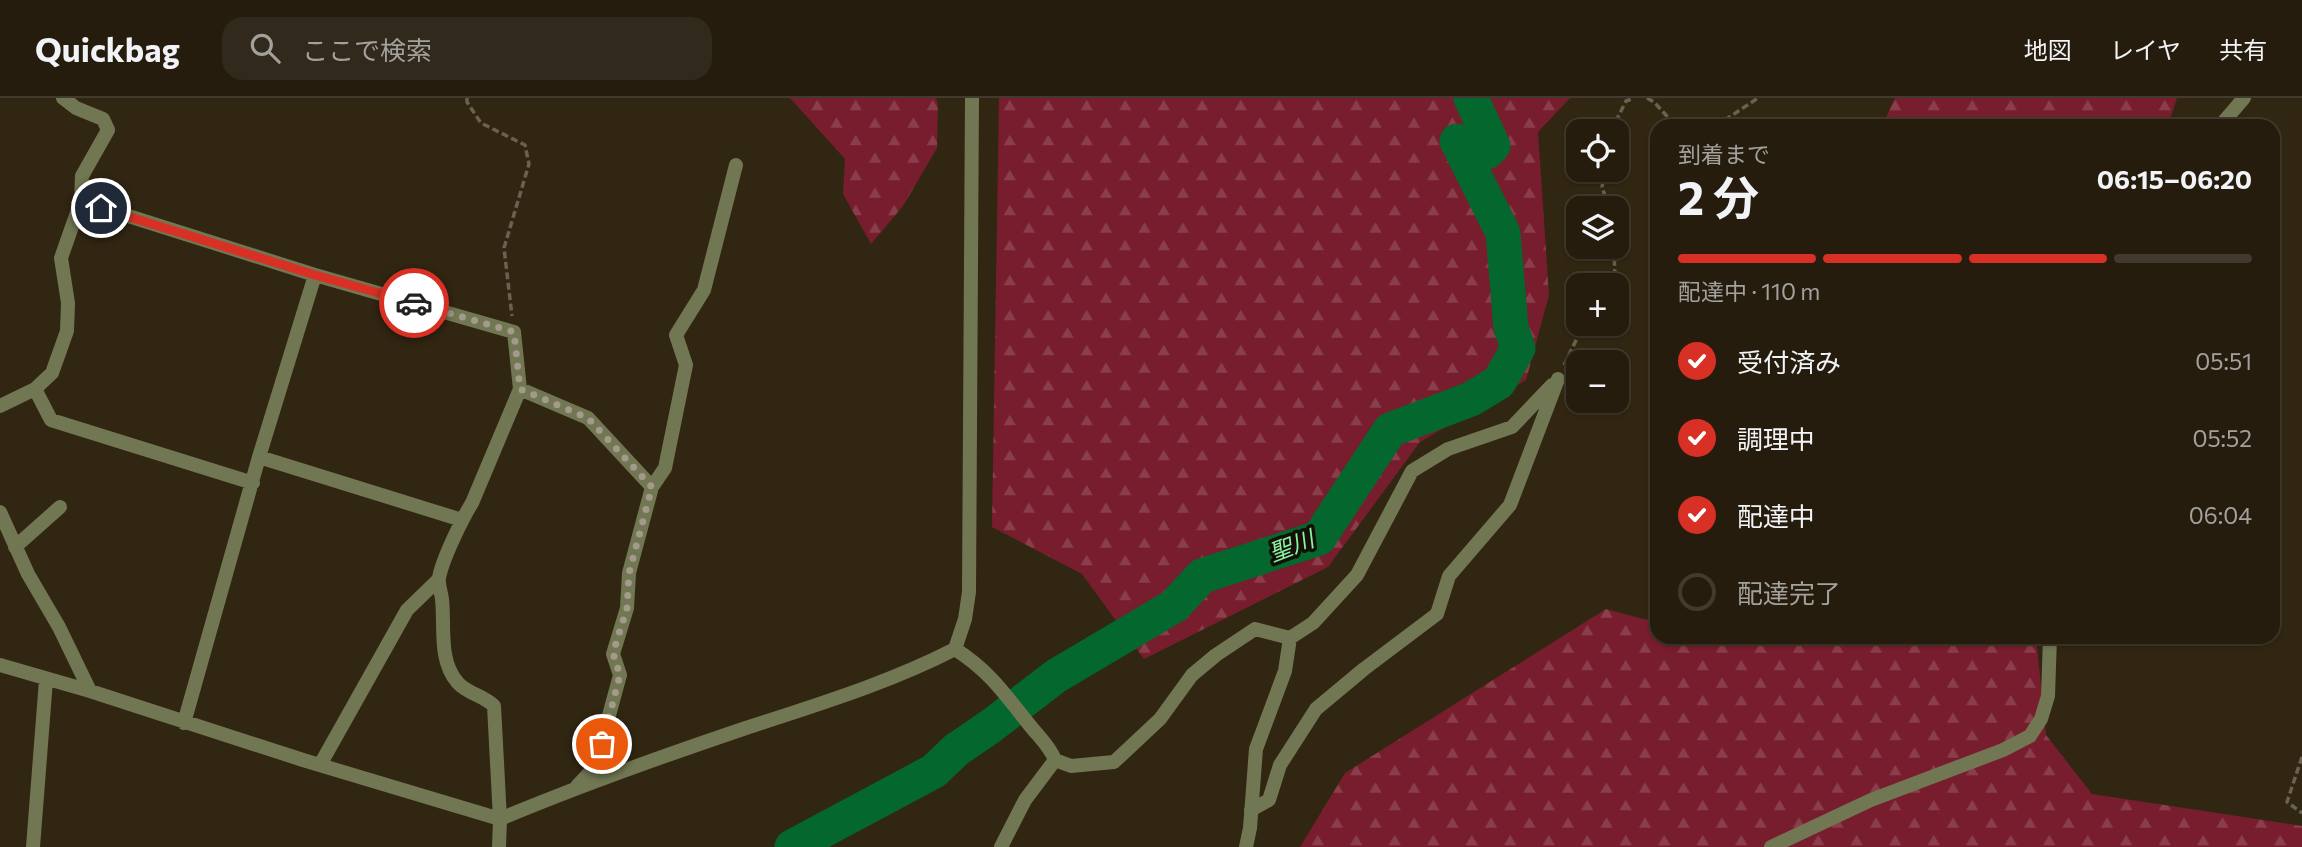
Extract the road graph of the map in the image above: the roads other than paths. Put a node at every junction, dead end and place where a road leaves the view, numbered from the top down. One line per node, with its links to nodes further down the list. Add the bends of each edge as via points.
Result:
1 (63, 98): 6 (street, via 103,119 108,130 82,176)
2 (972, 98): 21 (street, via 969,592)
3 (2244, 98): 4 (street)
4 (2226, 119)
5 (736, 165): 13 (street, via 704,290 676,335 686,365 665,468)
6 (81, 201): 7 (street); 8 (street, via 61,258 67,331 52,373)
7 (315, 275): 9 (street, via 514,332); 11 (street)
8 (35, 389): 10 (street); 12 (street, via 51,420)
9 (520, 389): 13 (street, via 588,418); 16 (street)
10 (0, 406)
11 (259, 457): 12 (street); 16 (street)
12 (253, 483): 25 (street)
13 (652, 487): 28 (street, via 613,653 620,675 615,697 595,767)
14 (60, 508): 17 (street)
15 (0, 512): 17 (street)
16 (462, 520): 18 (street)
17 (15, 547): 24 (street)
18 (439, 579): 27 (street, via 407,610); 30 (street, via 445,652 452,673 467,691 494,706)
19 (1290, 638): 26 (street, via 1255,629 1216,655 1192,676 1160,719 1114,762 1071,766); 29 (street, via 1285,671 1256,749); 29 (street, via 1313,623 1357,575 1412,471 1448,449 1512,427 1558,379 1510,505 1449,576 1437,614 1316,709 1280,765 1269,800)
20 (2050, 644): 37 (street, via 2048,696 2030,736 1871,800)
21 (955, 649): 26 (street, via 1000,686 1050,747); 28 (street, via 823,703)
22 (0, 665): 23 (street)
23 (47, 680): 24 (street); 32 (street)
24 (90, 691): 25 (street)
25 (184, 723): 27 (street)
26 (1055, 760): 34 (street, via 1025,800)
27 (320, 765): 30 (street)
28 (577, 786): 30 (street)
29 (1251, 810): 31 (street)
30 (500, 819): 33 (street)
31 (1250, 828): 35 (street); 36 (street)
32 (33, 847)
33 (499, 847)
34 (1001, 847)
35 (1237, 847)
36 (1246, 847)
37 (1771, 847)

